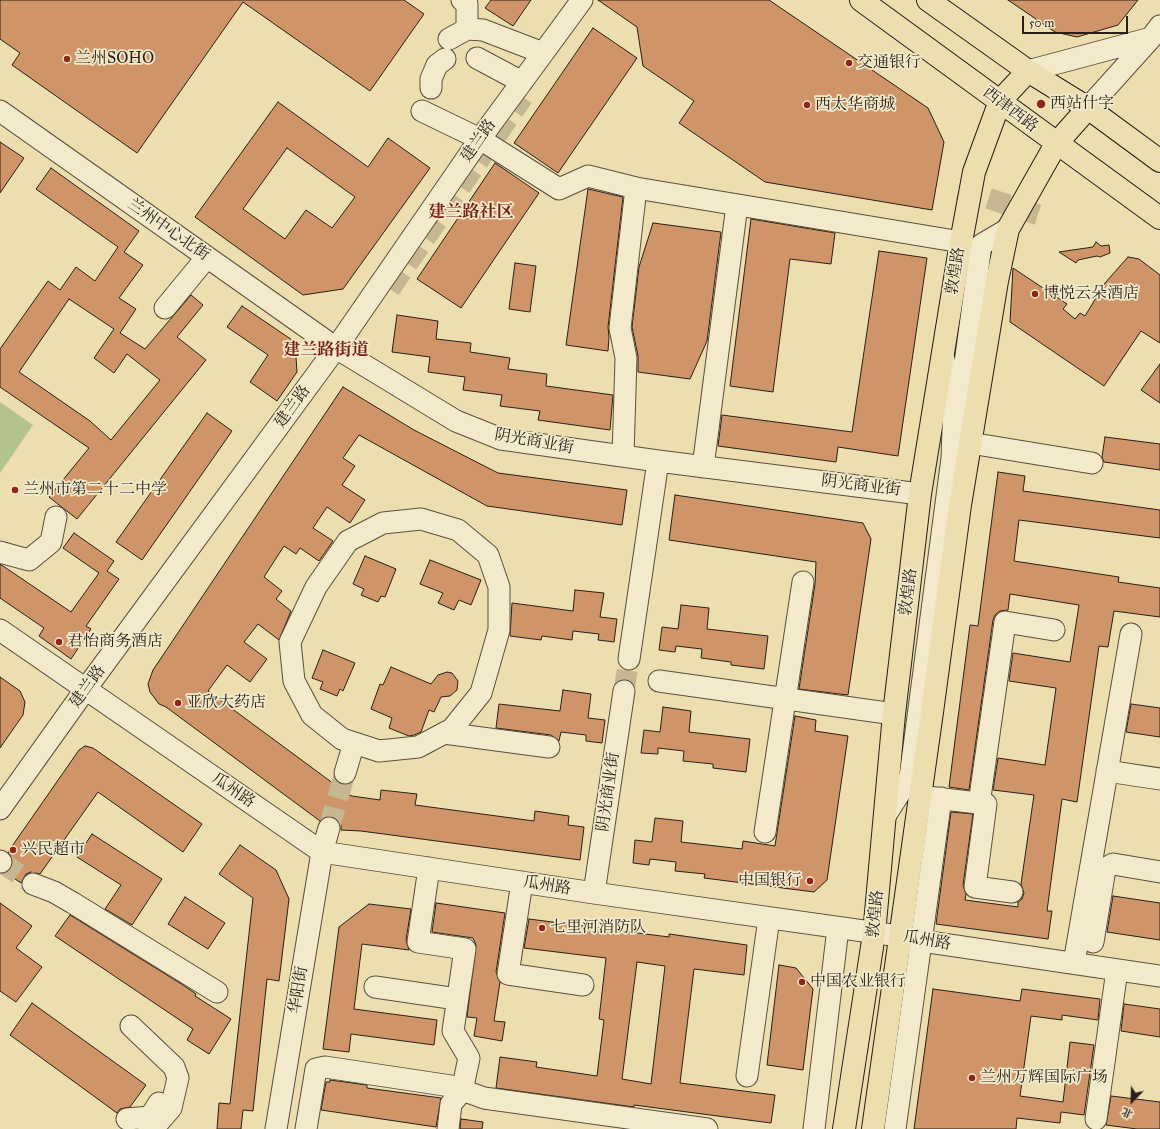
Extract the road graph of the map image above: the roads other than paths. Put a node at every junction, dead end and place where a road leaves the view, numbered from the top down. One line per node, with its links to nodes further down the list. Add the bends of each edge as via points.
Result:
1 (462, 0): 5 (street, via 467,4)
2 (582, 0): 8 (street, 建兰路)
3 (861, 0): 14 (main road, 西津西路)
4 (928, 0): 11 (main road)
5 (467, 29): 7 (street); 8 (street, via 483,30)
6 (1156, 32): 11 (street); 15 (street)
7 (449, 39)
8 (543, 53): 12 (street, 建兰路)
9 (477, 58): 12 (street)
10 (445, 59): 13 (street, via 437,66 431,79)
11 (1028, 70): 14 (main road, 敦煌路); 15 (main road)
12 (522, 82): 18 (street, 建兰路)
13 (431, 88)
14 (1000, 101): 19 (main road, 西津西路); 24 (main road, 敦煌路, via 974,172)
15 (1088, 108): 19 (main road, 敦煌路); 20 (main road)
16 (0, 111): 25 (street, 兰州中心北街)
17 (422, 111): 18 (street)
18 (480, 139): 21 (street, via 558,189 588,176); 27 (street, 建兰路)
19 (1056, 144): 23 (main road, 西津西路); 29 (main road, 敦煌路, via 1008,229)
20 (1160, 160)
21 (636, 188): 22 (street); 30 (street, via 620,328 626,358)
22 (737, 205): 24 (street); 33 (street)
23 (1160, 218)
24 (961, 242): 28 (main road, 敦煌路)
25 (208, 257): 26 (street); 27 (street, 兰州中心北街)
26 (165, 308)
27 (336, 348): 30 (street, 阴光商业街, via 456,421 501,438); 43 (street, 建兰路)
28 (942, 355): 34 (main road, 敦煌路); 56 (street, via 954,400 952,458 910,777)
29 (970, 440): 32 (street); 53 (main road, 敦煌路, via 960,505)
30 (623, 456): 31 (street, 阴光商业街)
31 (658, 461): 33 (street, 阴光商业街); 41 (street)
32 (1092, 463)
33 (704, 467): 34 (street, 阴光商业街)
34 (920, 494): 46 (main road, 敦煌路)
35 (56, 517): 36 (street, via 51,542 29,560)
36 (0, 552)
37 (803, 582): 45 (street)
38 (0, 630): 43 (street, 瓜州路)
39 (1054, 630): 54 (street, via 1005,622)
40 (1131, 634): 50 (street)
41 (629, 659)
42 (659, 681): 45 (street)
43 (85, 690): 55 (street, 建兰路); 59 (street, 瓜州路)
44 (624, 691): 65 (street, 阴光商业街)
45 (785, 698): 46 (street); 58 (street)
46 (894, 714): 56 (main road, 敦煌路)
47 (444, 733): 48 (street, via 418,747 379,751); 48 (street, via 452,729 481,693 499,630 499,587 488,555 458,530 421,519 383,523 348,541 316,587 290,642 294,681 312,715 342,739); 49 (street)
48 (354, 743): 51 (street)
49 (549, 747)
50 (1107, 771): 52 (street); 72 (street)
51 (345, 773)
52 (1160, 779)
53 (931, 798): 54 (street); 69 (main road, 敦煌路); 70 (street)
54 (979, 804): 64 (street, via 986,804 975,887)
55 (0, 809)
56 (885, 816): 68 (main road, 敦煌路)
57 (329, 828): 59 (street, 华阳街)
58 (764, 832)
59 (322, 852): 60 (street, 瓜州路); 86 (street, 华阳街)
60 (430, 868): 62 (street, 瓜州路); 78 (street, via 418,942 465,949)
61 (1160, 872): 71 (street, via 1113,864 1104,869)
62 (522, 882): 65 (street, 瓜州路); 75 (street, via 508,974)
63 (33, 884): 77 (street, via 73,903)
64 (1012, 892)
65 (594, 893): 66 (street, 瓜州路)
66 (769, 918): 67 (street, 瓜州路); 81 (street)
67 (838, 928): 68 (street, 瓜州路); 90 (street)
68 (874, 934): 69 (street, 瓜州路); 91 (main road, 敦煌路)
69 (899, 936): 70 (street, 瓜州路); 92 (main road, 敦煌路)
70 (922, 941): 72 (street, 瓜州路); 93 (street)
71 (1093, 942)
72 (1074, 963): 73 (street, 瓜州路)
73 (1118, 970): 74 (street, 瓜州路); 84 (street)
74 (1160, 976)
75 (583, 985)
76 (375, 987): 78 (street)
77 (217, 992)
78 (457, 1000): 82 (street, via 453,1031 469,1058)
79 (131, 1026): 80 (street)
80 (174, 1067): 83 (street, via 172,1084 150,1117); 85 (street, via 178,1078 171,1108)
81 (747, 1076)
82 (462, 1091): 87 (street, via 451,1086 333,1068 316,1069); 88 (street, via 451,1104); 89 (street, via 484,1098)
83 (127, 1119)
84 (1096, 1119)
85 (149, 1129)
86 (276, 1129)
87 (306, 1129)
88 (448, 1129)
89 (707, 1129)
90 (814, 1129)
91 (844, 1129)
92 (873, 1129)
93 (895, 1129)

